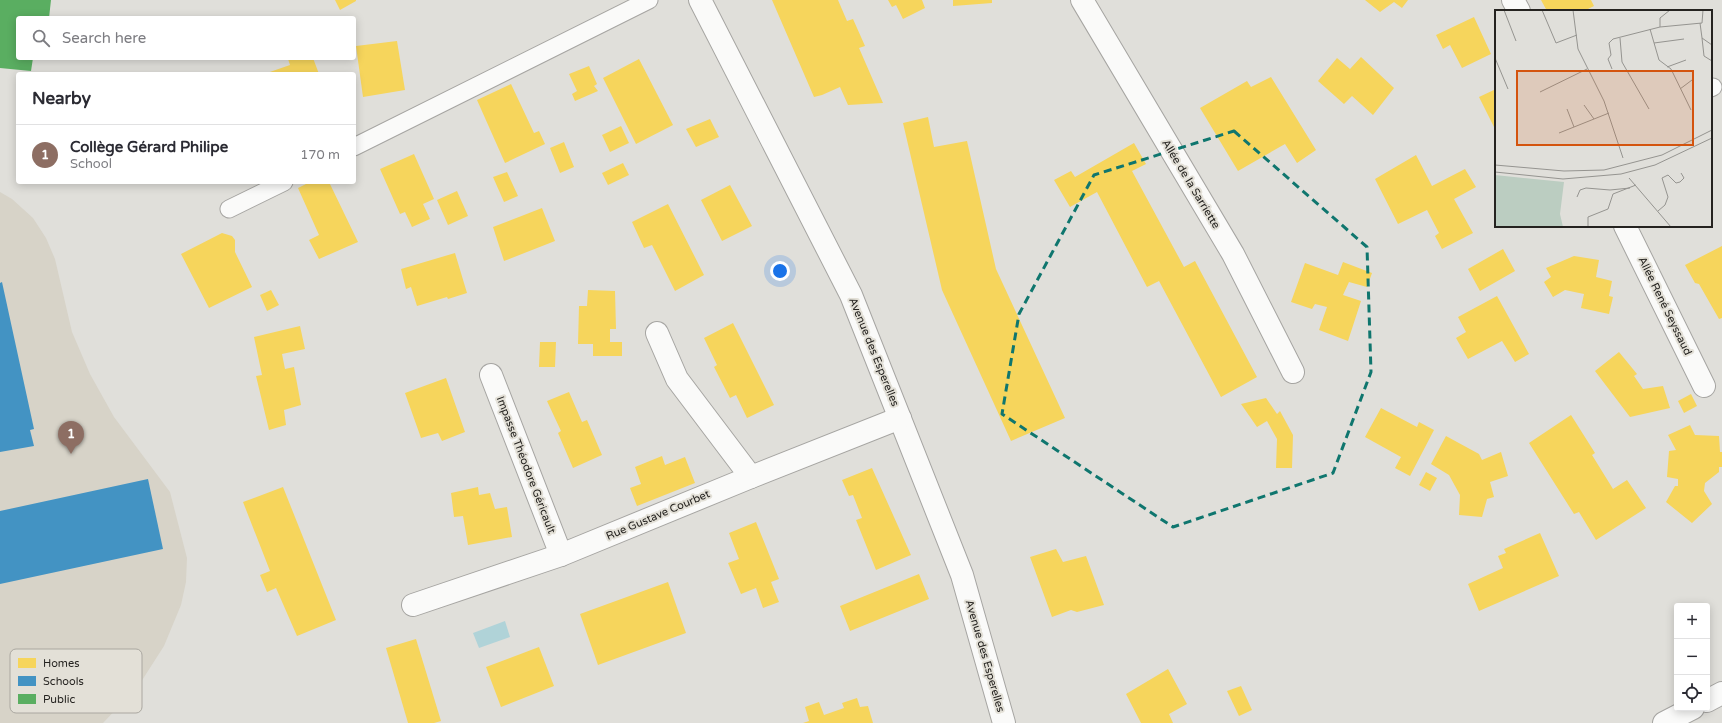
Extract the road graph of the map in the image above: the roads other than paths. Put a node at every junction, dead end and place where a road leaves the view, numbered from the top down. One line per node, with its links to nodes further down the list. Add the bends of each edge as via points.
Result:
1 (649, 0): 6 (lane)
2 (700, 0): 14 (main road, Avenue des Esperelles, via 851,295)
3 (1082, 0): 11 (main road, Allée de la Sarriette, via 1232,254)
4 (1513, 0): 5 (main road)
5 (1518, 10)
6 (356, 146)
7 (280, 184): 8 (lane)
8 (230, 209)
9 (1625, 227): 13 (main road, Allée René Seyssaud)
10 (657, 333): 15 (main road, via 677,379)
11 (1294, 372)
12 (491, 375): 16 (main road, Impasse Théodore Géricault)
13 (1704, 386)
14 (900, 418): 15 (main road, Rue Gustave Courbet); 21 (main road, Avenue des Esperelles, via 962,575)
15 (751, 477): 16 (main road, Rue Gustave Courbet)
16 (561, 555): 17 (main road, Rue Gustave Courbet)
17 (413, 606)
18 (1722, 693): 19 (main road)
19 (1710, 699)
20 (1687, 711): 22 (main road)
21 (1004, 723)
22 (1664, 723)

